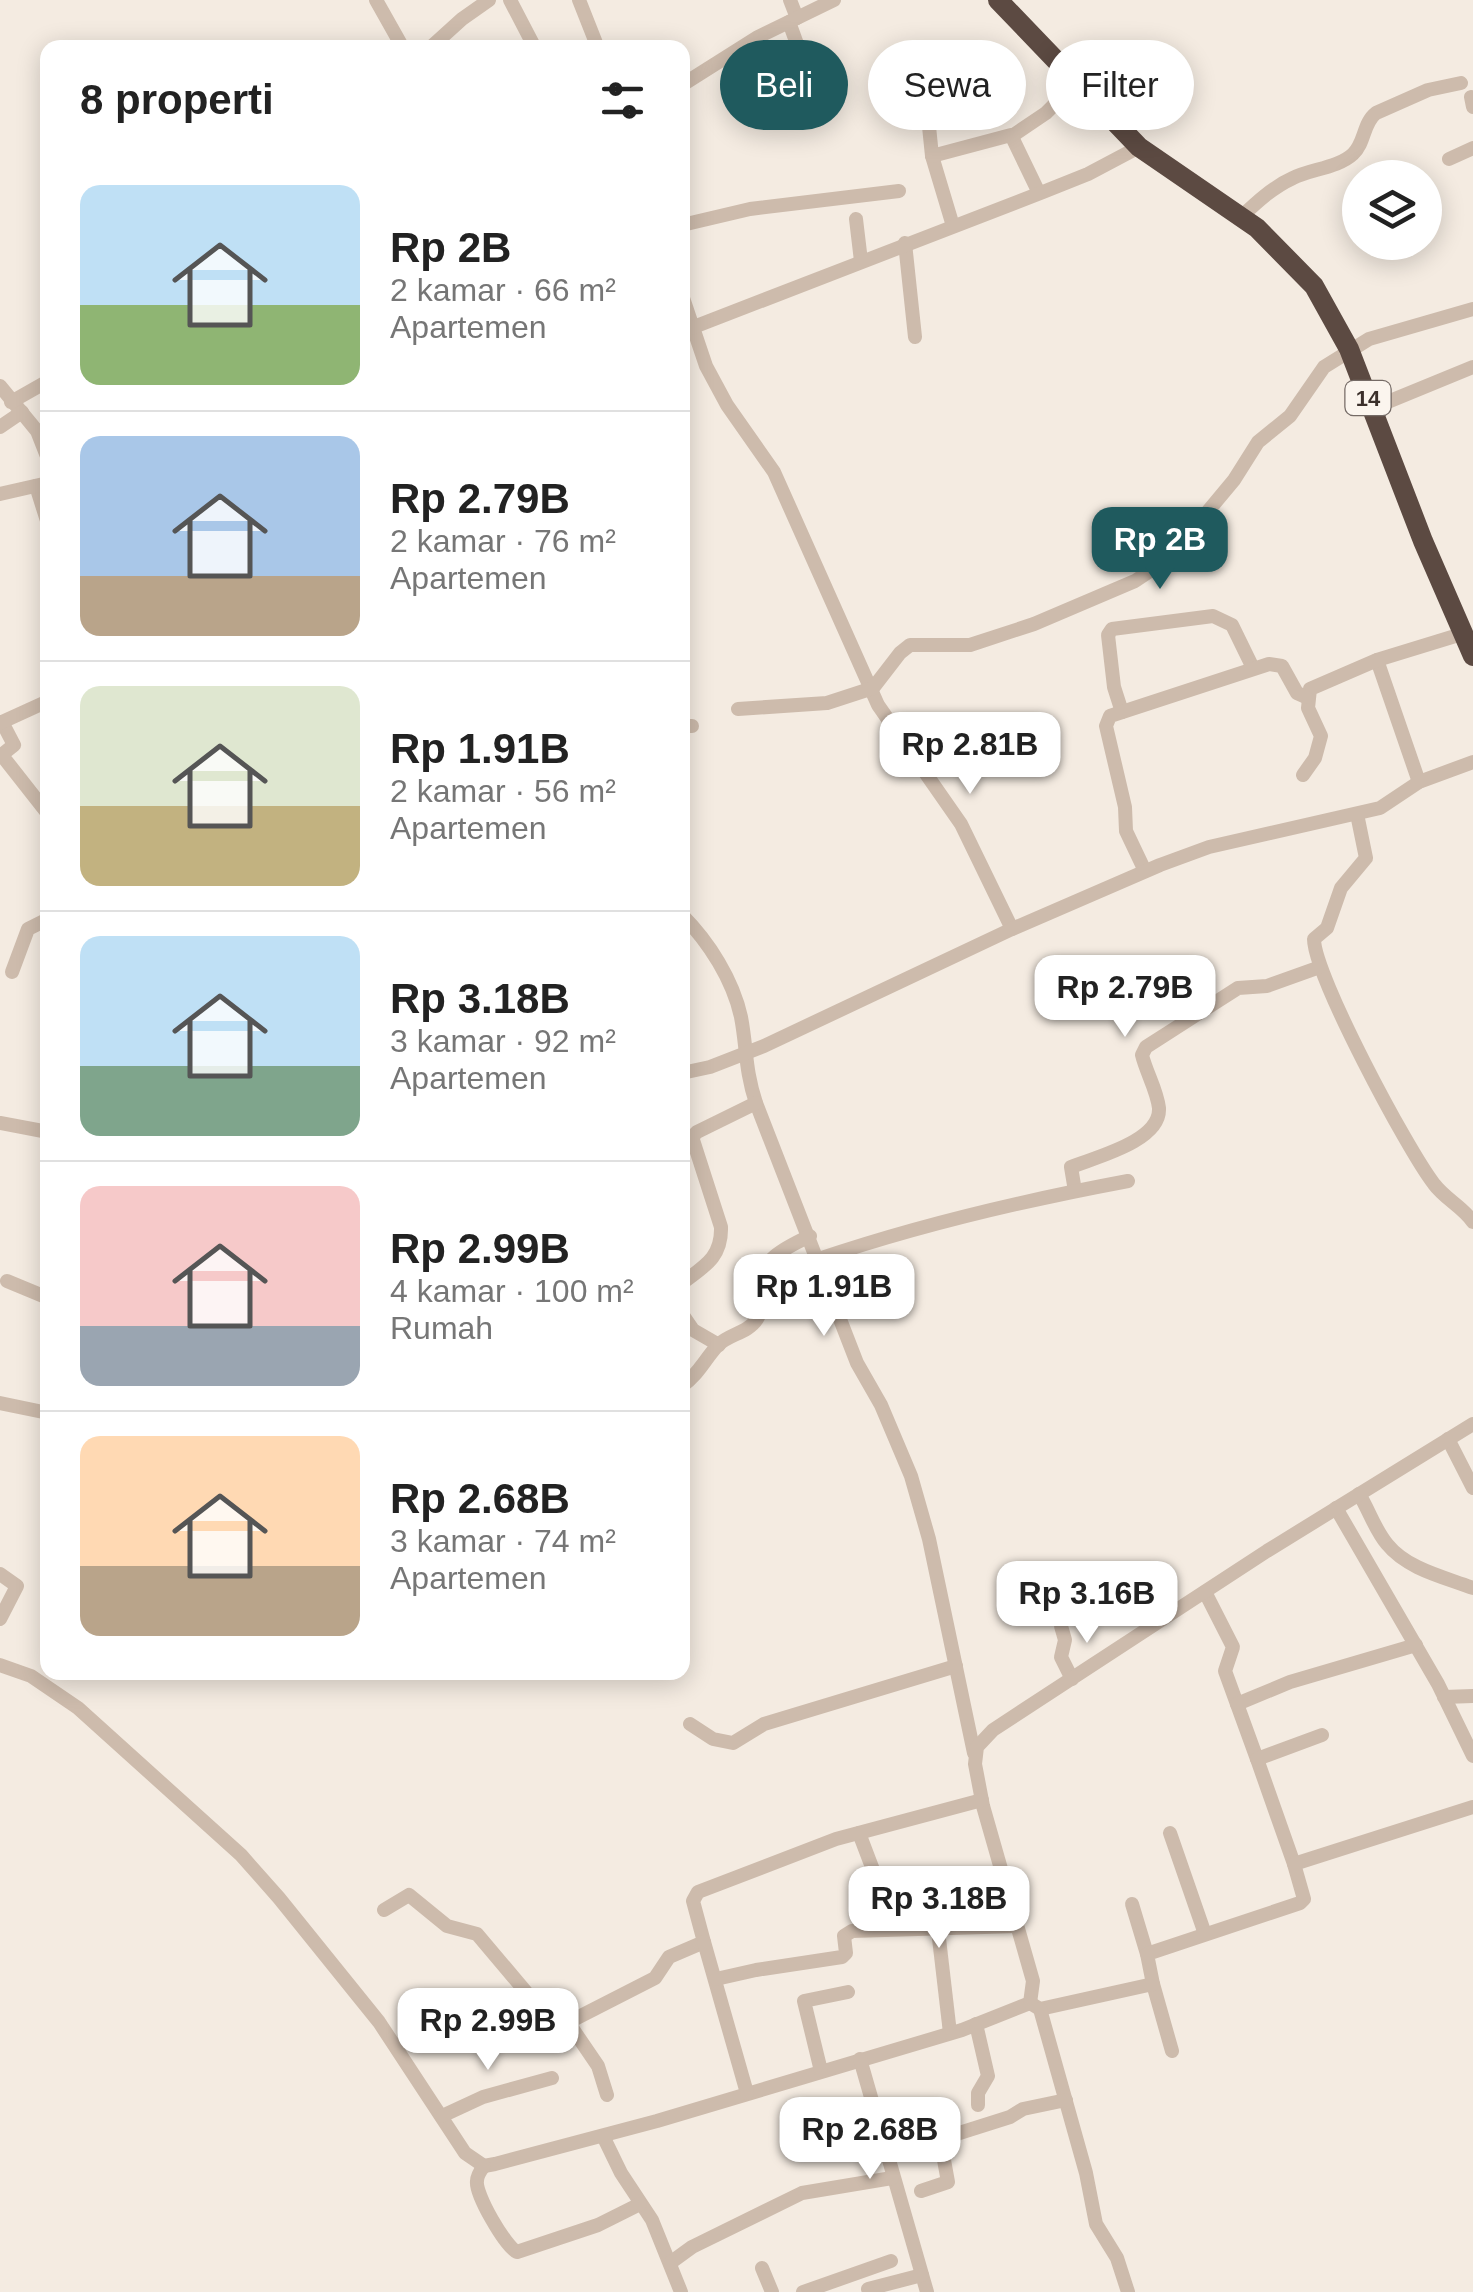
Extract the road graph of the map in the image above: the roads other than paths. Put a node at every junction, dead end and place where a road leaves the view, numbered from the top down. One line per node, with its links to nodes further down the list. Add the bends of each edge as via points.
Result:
1 (376, 0): 9 (street)
2 (490, 0): 10 (street)
3 (510, 0): 11 (street)
4 (579, 0): 12 (street)
5 (790, 0): 8 (street)
6 (834, 0): 8 (street)
7 (998, 0): 14 (highway, 14)
8 (793, 20): 13 (street); 15 (street)
9 (398, 40)
10 (439, 40)
11 (531, 40)
12 (596, 40)
13 (797, 40)
14 (1046, 51)
15 (690, 80)
16 (1461, 83): 27 (street, via 1376,112 1351,156 1291,178)
17 (1046, 112): 20 (street)
18 (929, 130): 23 (street)
19 (1122, 130): 21 (highway, 14)
20 (1012, 136): 23 (street); 26 (street)
21 (1139, 147): 26 (street); 27 (highway, 14)
22 (1473, 148): 24 (street)
23 (932, 156): 30 (street)
24 (1449, 159)
25 (898, 192): 29 (street, via 750,209)
26 (1039, 194): 30 (street)
27 (1241, 217): 37 (highway, 14, via 1314,286)
28 (856, 219): 32 (street)
29 (690, 223)
30 (953, 226): 31 (street)
31 (904, 243): 32 (street); 36 (street)
32 (861, 261): 34 (street)
33 (1473, 309): 37 (street)
34 (690, 329)
35 (690, 336): 51 (street, via 774,472)
36 (915, 337)
37 (1349, 350): 42 (highway, 14); 51 (street, via 1318,373 1290,416 1258,442 1234,480 1150,572 984,641 910,645)
38 (1473, 367): 42 (street)
39 (0, 386): 41 (street)
40 (40, 388): 41 (street)
41 (16, 407): 43 (street); 44 (street)
42 (1372, 408): 47 (highway, 14)
43 (0, 427)
44 (40, 437)
45 (40, 484): 46 (street)
46 (0, 494)
47 (1465, 633): 48 (highway, 14); 49 (street)
48 (1473, 656)
49 (1377, 660): 52 (street, via 1312,687); 59 (street)
50 (1253, 668): 52 (street, via 1281,665); 55 (street); 55 (street, via 1232,625 1213,616 1112,629)
51 (872, 688): 54 (street, via 828,703); 65 (street, via 961,824)
52 (1306, 698): 58 (street, via 1321,736)
53 (40, 705): 56 (street)
54 (738, 709)
55 (1122, 712): 62 (street, via 1106,726 1126,831)
56 (1, 722): 60 (street, via 14,745 4,758)
57 (1473, 762): 59 (street)
58 (1303, 775)
59 (1419, 782): 61 (street, via 1388,805)
60 (40, 804)
61 (1356, 814): 62 (street, via 1209,847); 66 (street, via 1366,858 1340,888 1327,928 1314,939)
62 (1146, 872): 65 (street)
63 (40, 922): 67 (street, via 28,929)
64 (690, 926): 68 (street, via 726,976 740,1012)
65 (1012, 929): 68 (street)
66 (1320, 966): 74 (street, via 1267,986 1238,988 1146,1047 1142,1055 1158,1105 1155,1124 1126,1146 1071,1167); 75 (street, via 1424,1169)
67 (12, 972)
68 (744, 1054): 69 (street); 70 (street)
69 (690, 1071)
70 (756, 1103): 76 (street); 78 (street, via 692,1137 722,1242 716,1258)
71 (0, 1123): 72 (street)
72 (40, 1130)
73 (1128, 1181): 74 (street)
74 (1075, 1191): 77 (street, via 933,1222)
75 (1473, 1222)
76 (810, 1236): 77 (street); 82 (street, via 781,1250 764,1268 760,1315)
77 (819, 1259): 98 (street, via 857,1363 910,1476)
78 (690, 1277)
79 (7, 1281): 80 (street)
80 (40, 1295)
81 (690, 1326): 82 (street)
82 (718, 1345): 83 (street)
83 (690, 1380)
84 (0, 1403): 85 (street)
85 (40, 1411)
86 (1473, 1424): 87 (street)
87 (1448, 1440): 88 (street); 89 (street)
88 (1473, 1488)
89 (1360, 1494): 90 (street); 92 (street, via 1394,1552)
90 (1336, 1508): 93 (street); 96 (street)
91 (0, 1574): 94 (street, via 17,1588)
92 (1473, 1588)
93 (1205, 1592): 99 (street); 102 (street, via 1232,1647 1224,1665)
94 (0, 1619)
95 (1061, 1626): 99 (street, via 1061,1657)
96 (1416, 1645): 101 (street); 102 (street)
97 (0, 1665): 136 (street, via 31,1676 78,1708 240,1855 359,1996)
98 (956, 1666): 103 (street, via 764,1724 733,1743); 105 (street)
99 (1072, 1679): 105 (street, via 992,1730)
100 (1473, 1696): 101 (street)
101 (1444, 1697): 106 (street)
102 (1236, 1704): 107 (street)
103 (690, 1724)
104 (1322, 1734): 107 (street)
105 (974, 1754): 108 (street)
106 (1473, 1756)
107 (1257, 1759): 112 (street)
108 (982, 1800): 111 (street); 116 (street)
109 (1473, 1807): 112 (street)
110 (1170, 1832): 118 (street)
111 (859, 1833): 113 (street); 119 (street, via 698,1892 693,1902)
112 (1294, 1864): 118 (street, via 1300,1903)
113 (878, 1883)
114 (1132, 1904): 120 (street)
115 (384, 1910): 125 (street, via 409,1895 446,1926 474,1932 542,2011 558,2024)
116 (1017, 1926): 117 (street); 124 (street)
117 (938, 1930): 121 (street, via 852,1931 844,1936 844,1956); 127 (street)
118 (1205, 1934): 120 (street)
119 (704, 1942): 121 (street); 125 (street, via 670,1957 655,1978)
120 (1147, 1954): 122 (street)
121 (716, 1979): 132 (street)
122 (1153, 1984): 124 (street); 128 (street)
123 (848, 1992): 130 (street, via 803,2002)
124 (1035, 2006): 126 (street); 134 (street)
125 (568, 2022): 133 (street, via 598,2066)
126 (976, 2024): 127 (street); 135 (street, via 988,2076)
127 (950, 2033): 129 (street)
128 (1172, 2051)
129 (860, 2058): 130 (street); 139 (street)
130 (821, 2071): 132 (street)
131 (552, 2078): 136 (street)
132 (748, 2093): 137 (street)
133 (607, 2095)
134 (1066, 2100): 140 (street, via 950,2136 942,2148 948,2182); 151 (street, via 1096,2224)
135 (978, 2105)
136 (442, 2116): 138 (street, via 464,2153)
137 (603, 2136): 138 (street); 141 (street)
138 (484, 2166): 141 (street, via 478,2192 516,2252)
139 (892, 2178): 143 (street, via 802,2193); 145 (street)
140 (921, 2191)
141 (640, 2204): 143 (street)
142 (892, 2261): 149 (street)
143 (670, 2264): 147 (street)
144 (762, 2268): 148 (street)
145 (922, 2275): 146 (street); 150 (street)
146 (868, 2288)
147 (681, 2292)
148 (772, 2292)
149 (803, 2292)
150 (927, 2292)
151 (1128, 2292)

